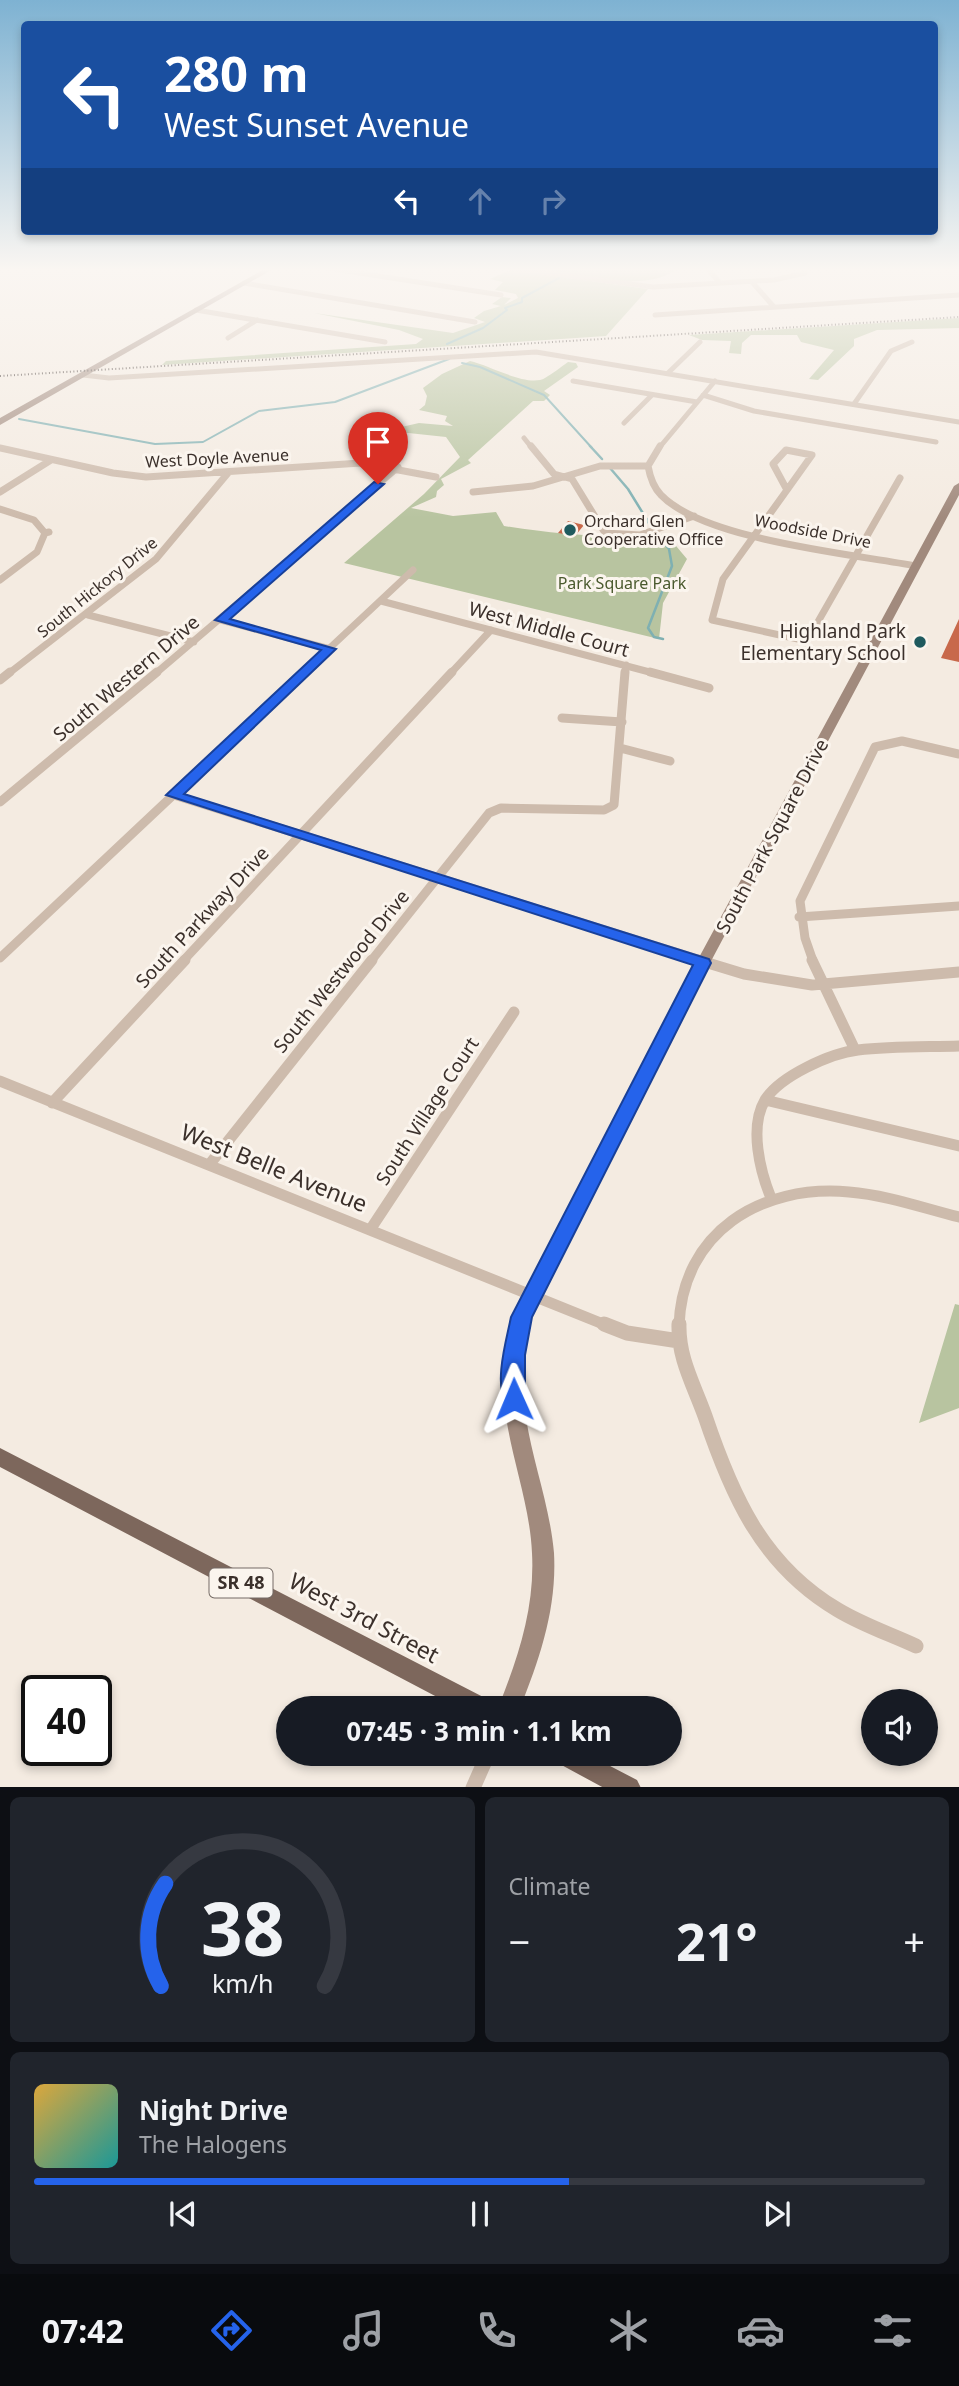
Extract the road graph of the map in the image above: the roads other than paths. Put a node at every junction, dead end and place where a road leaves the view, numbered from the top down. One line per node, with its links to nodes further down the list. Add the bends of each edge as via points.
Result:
1 (124, 351): 5 (street)
2 (690, 351): 4 (street)
3 (891, 351): 11 (street)
4 (668, 373): 5 (street, via 536,352 109,378); 7 (street)
5 (83, 375): 12 (street)
6 (573, 381): 8 (street)
7 (715, 382): 9 (street); 11 (street)
8 (652, 395): 10 (street); 14 (street)
9 (703, 396): 10 (street); 16 (street, via 769,414)
10 (697, 402): 19 (street)
11 (854, 404): 13 (street)
12 (0, 422)
13 (959, 422)
14 (624, 423)
15 (524, 438): 23 (street, via 554,474)
16 (936, 442)
17 (0, 448): 18 (street, West Doyle Avenue)
18 (51, 460): 21 (street, West Doyle Avenue, via 135,476); 27 (street)
19 (648, 466): 23 (street, via 600,466); 30 (street, Woodside Drive, via 654,488)
20 (398, 467): 21 (street, West Doyle Avenue, via 349,463); 22 (street, West Doyle Avenue); 38 (street, South Western Drive)
21 (228, 473): 37 (street, South Hickory Drive, via 165,550)
22 (436, 477)
23 (565, 478): 28 (street); 30 (street, via 572,479 605,533 620,538 648,534)
24 (900, 478): 32 (street)
25 (959, 485): 33 (street, South Park Square Drive)
26 (787, 490): 26 (street, via 773,464 781,452 812,455); 31 (street)
27 (0, 492)
28 (472, 492)
29 (0, 509): 35 (street, via 34,520 47,533 35,554)
30 (694, 516): 31 (street, Woodside Drive)
31 (755, 534): 32 (street, Woodside Drive); 32 (street, via 723,579 712,620 807,641)
32 (856, 554): 33 (street, Woodside Drive)
33 (916, 566): 57 (street, South Park Square Drive)
34 (413, 570): 36 (street)
35 (0, 580)
36 (381, 601): 39 (street, West Middle Court); 41 (street)
37 (88, 615): 40 (street); 43 (street, South Hickory Drive)
38 (221, 620): 40 (street, South Western Drive); 41 (street)
39 (491, 630): 42 (street, West Middle Court); 52 (street, South Parkway Drive)
40 (194, 642): 51 (street, South Western Drive)
41 (330, 649): 50 (street)
42 (626, 665): 44 (street, West Middle Court); 46 (street, South Westwood Drive)
43 (0, 680)
44 (709, 688)
45 (562, 718): 46 (street)
46 (622, 722): 47 (street, South Westwood Drive)
47 (620, 748): 49 (street); 53 (street, South Westwood Drive, via 612,808 496,808)
48 (959, 754): 55 (street, via 902,741 876,747 806,884)
49 (670, 761)
50 (174, 795): 52 (street); 56 (street)
51 (0, 803)
52 (303, 835): 53 (street); 65 (street, South Parkway Drive)
53 (437, 878): 57 (street); 67 (street, South Westwood Drive)
54 (959, 906): 55 (street)
55 (799, 917): 59 (street)
56 (0, 957)
57 (703, 963): 59 (street, via 791,984); 71 (street, South Park Square Drive)
58 (959, 972): 59 (street)
59 (825, 983): 62 (street)
60 (513, 1012): 70 (street, South Village Court)
61 (959, 1046): 62 (street)
62 (855, 1051): 64 (street, via 808,1066)
63 (0, 1082): 65 (street, West Belle Avenue)
64 (765, 1100): 66 (street); 68 (street, via 758,1157)
65 (52, 1103): 67 (street, West Belle Avenue)
66 (959, 1146)
67 (209, 1165): 70 (street, West Belle Avenue)
68 (771, 1198): 69 (street, via 835,1191); 72 (street, via 755,1204 705,1243 683,1295)
69 (959, 1216)
70 (370, 1230): 71 (street, West Belle Avenue)
71 (531, 1297): 72 (street, West Belle Avenue, via 628,1333); 76 (street, South Park Square Drive, via 514,1355 514,1399 543,1552 544,1585 531,1656)
72 (679, 1341): 74 (street, via 719,1461 765,1545 831,1606)
73 (0, 1457): 75 (main road, West 3rd Street / SR 48)
74 (916, 1646)
75 (458, 1696)
76 (514, 1696)
77 (483, 1766): 79 (street)
78 (588, 1766): 80 (main road)
79 (473, 1787)
80 (629, 1787)

